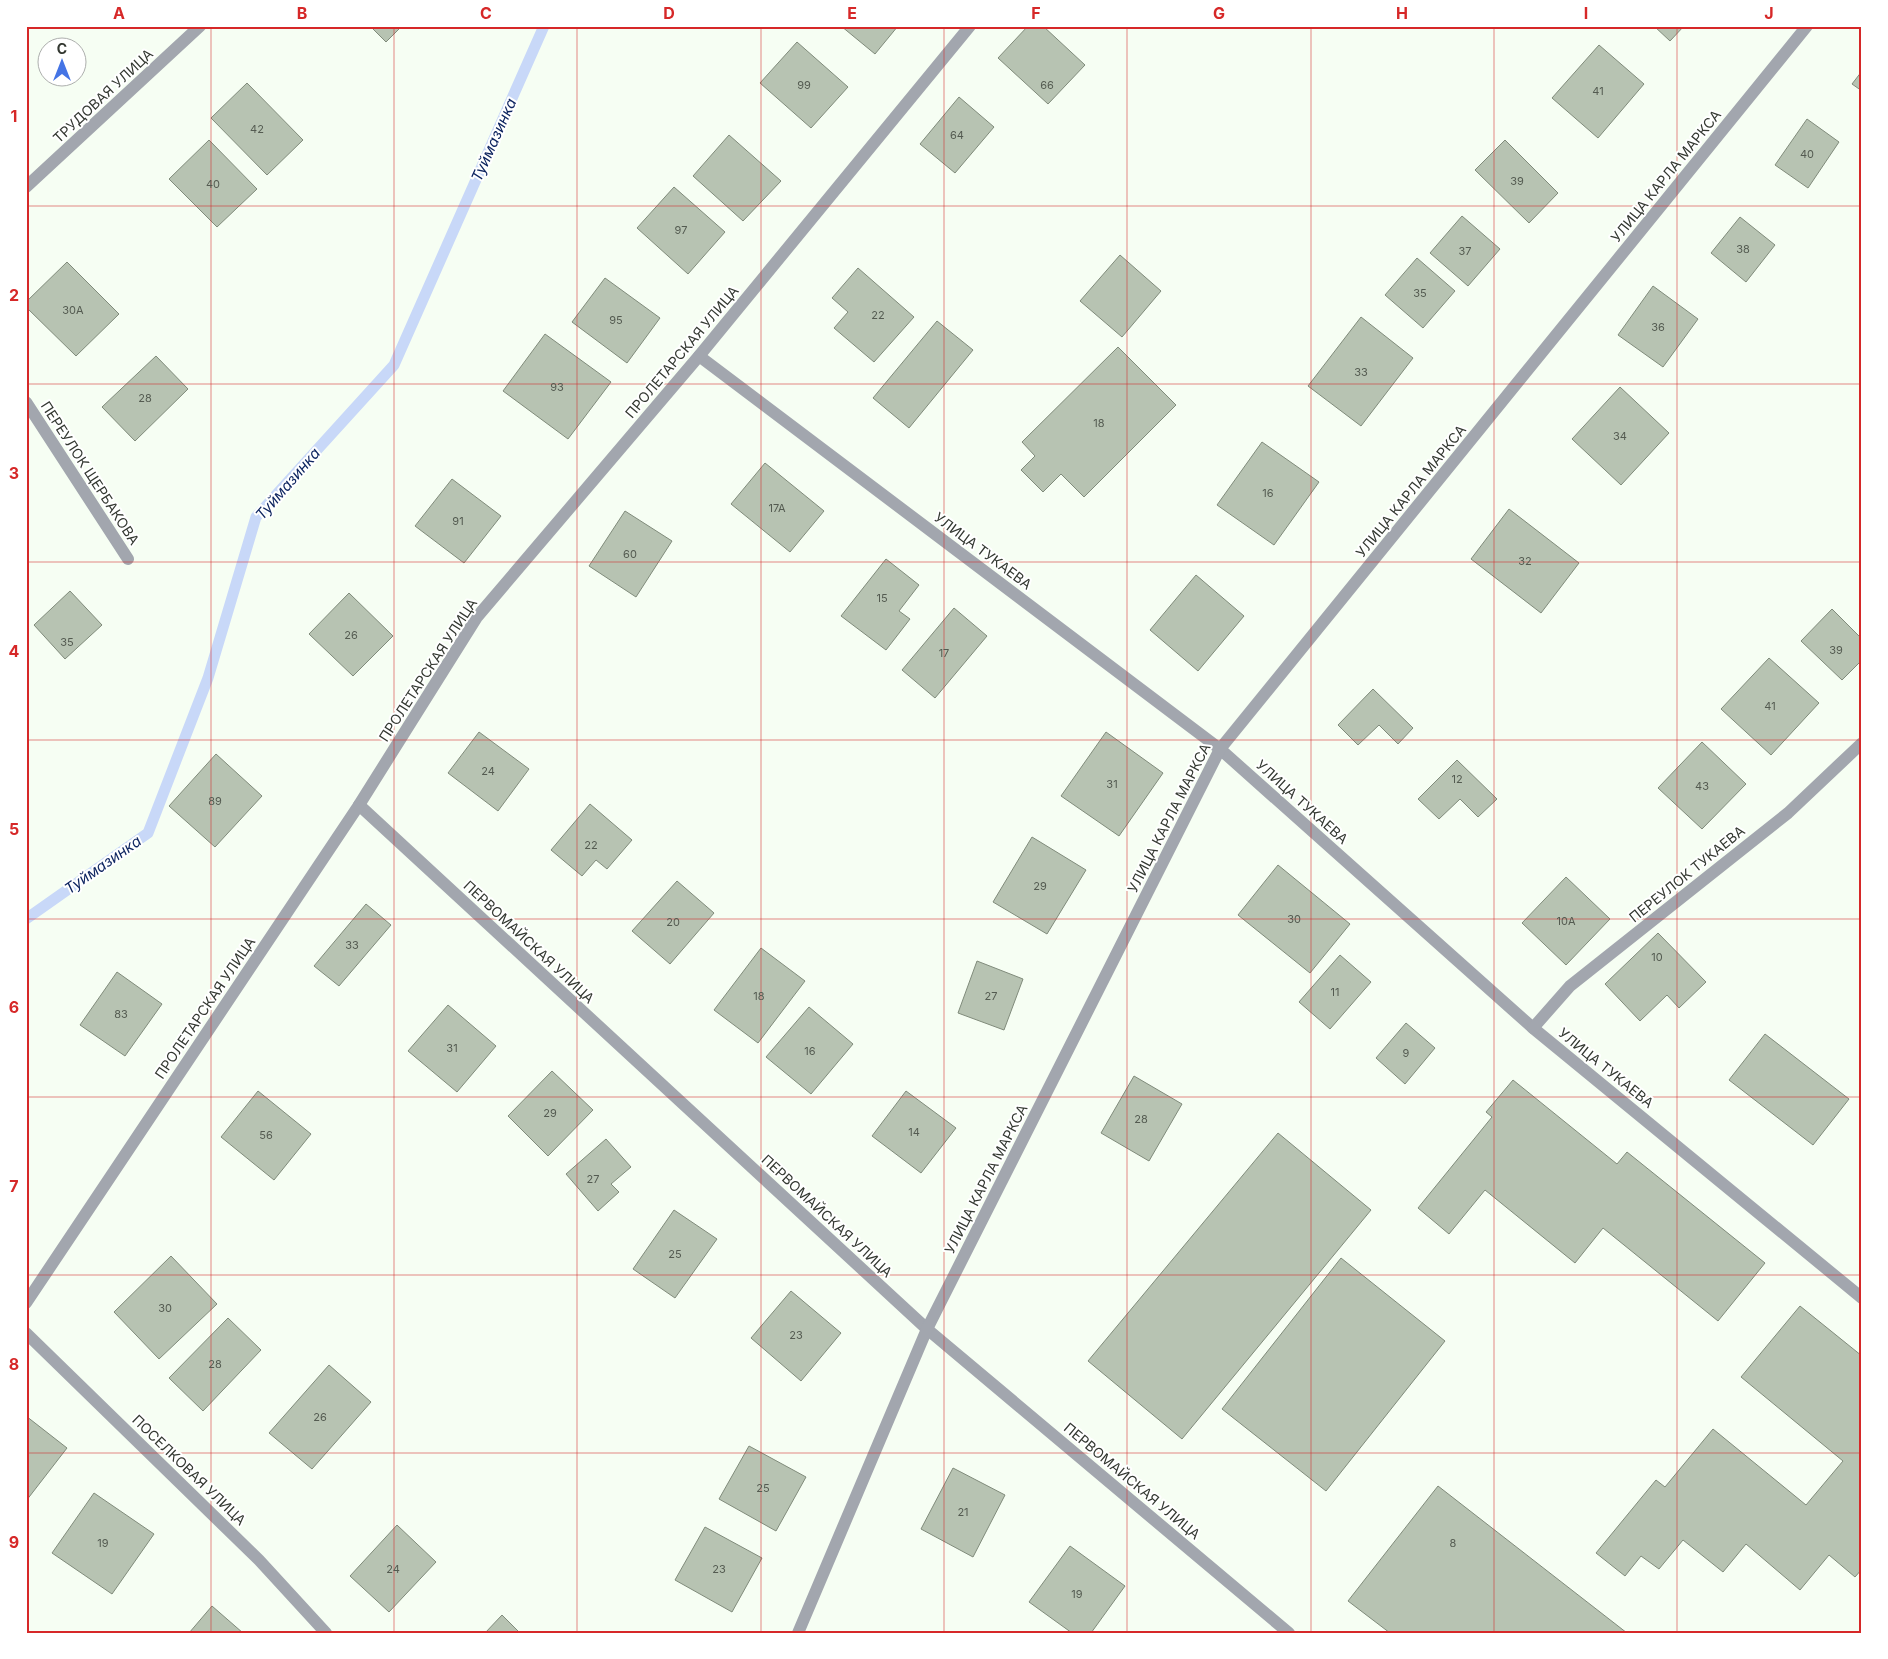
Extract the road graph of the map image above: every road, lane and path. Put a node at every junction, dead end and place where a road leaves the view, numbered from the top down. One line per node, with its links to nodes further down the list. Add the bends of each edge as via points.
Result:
1 (200, 26): 4 (street, ТРУДОВАЯ УЛИЦА)
2 (970, 26): 5 (street, ПРОЛЕТАРСКАЯ УЛИЦА)
3 (1807, 26): 9 (street, УЛИЦА КАРЛА МАРКСА)
4 (26, 187)
5 (699, 356): 9 (street, УЛИЦА ТУКАЕВА); 10 (street, ПРОЛЕТАРСКАЯ УЛИЦА, via 477,617)
6 (26, 402): 7 (street, ПЕРЕУЛОК ЩЕРБАКОВА)
7 (128, 559)
8 (1862, 743): 11 (street, ПЕРЕУЛОК ТУКАЕВА, via 1788,813 1570,986)
9 (1220, 749): 11 (street, УЛИЦА ТУКАЕВА); 14 (street, УЛИЦА КАРЛА МАРКСА)
10 (359, 805): 13 (street, ПРОЛЕТАРСКАЯ УЛИЦА); 14 (street, ПЕРВОМАЙСКАЯ УЛИЦА)
11 (1533, 1028): 12 (street, УЛИЦА ТУКАЕВА)
12 (1862, 1298)
13 (26, 1303)
14 (926, 1329): 17 (street, УЛИЦА КАРЛА МАРКСА); 18 (street, ПЕРВОМАЙСКАЯ УЛИЦА)
15 (26, 1333): 16 (street, ПОСЕЛКОВАЯ УЛИЦА, via 259,1560)
16 (326, 1633)
17 (798, 1633)
18 (1290, 1633)

